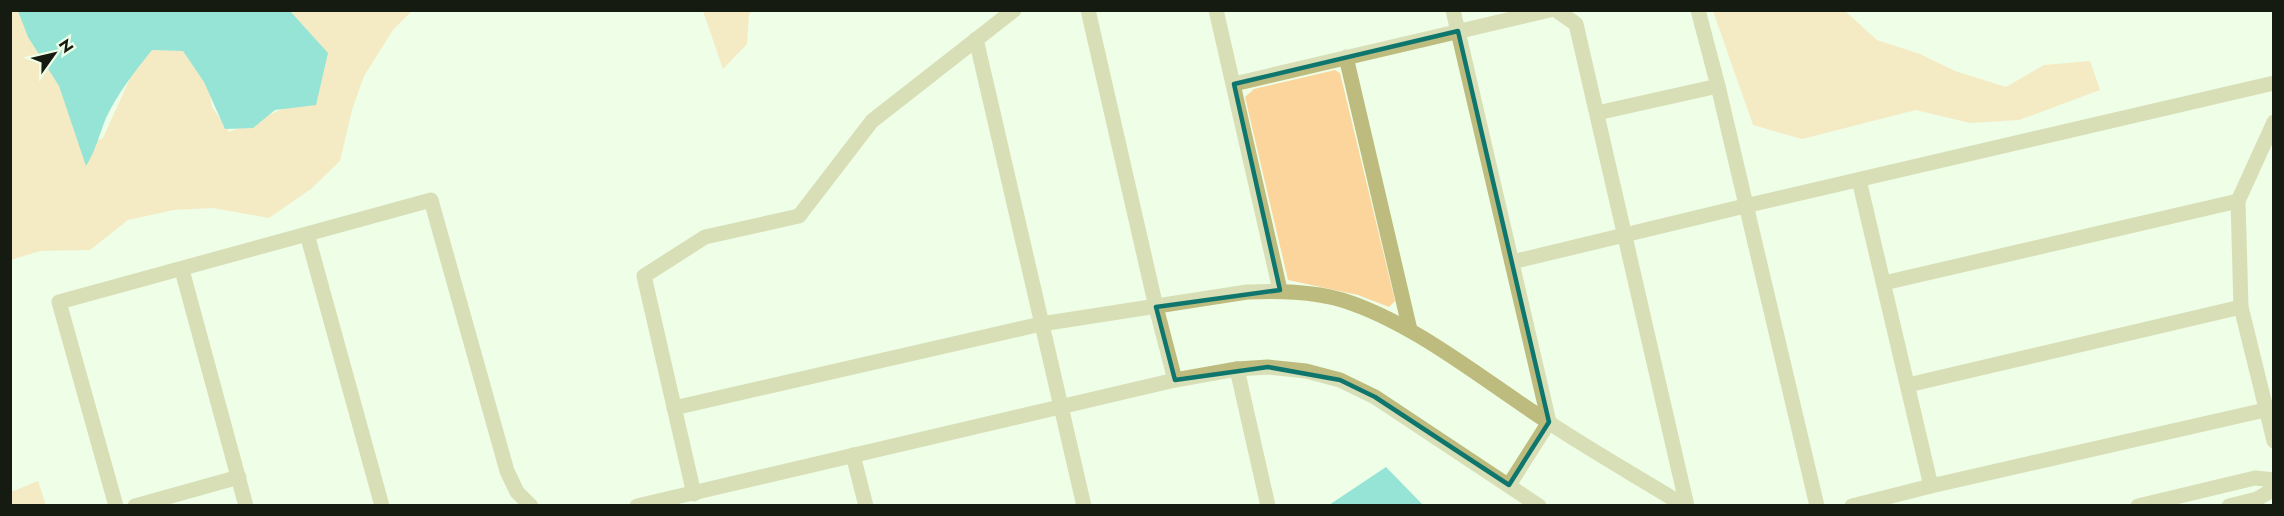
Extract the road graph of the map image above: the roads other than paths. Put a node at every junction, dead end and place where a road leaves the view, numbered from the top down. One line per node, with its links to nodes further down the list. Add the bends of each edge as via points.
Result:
1 (1014, 10): 9 (street)
2 (1088, 10): 25 (street)
3 (1216, 10): 12 (street)
4 (1453, 10): 8 (street)
5 (1550, 10): 8 (street)
6 (1556, 10): 14 (street, via 1576,24)
7 (1698, 10): 13 (street)
8 (1458, 31): 10 (street); 21 (street)
9 (976, 39): 27 (street); 33 (street, via 872,122 799,216 705,237 644,276)
10 (1346, 57): 12 (street); 28 (street)
11 (2274, 83): 16 (street)
12 (1234, 84): 24 (street)
13 (1718, 86): 14 (street); 18 (street)
14 (1597, 113): 20 (street)
15 (2274, 122): 17 (street)
16 (1859, 180): 18 (street); 23 (street)
17 (2238, 201): 23 (street); 26 (street)
18 (1745, 206): 20 (street); 55 (street)
19 (307, 234): 22 (street); 47 (street); 48 (street, via 431,201 507,471 517,492)
20 (1625, 236): 21 (street); 54 (street)
21 (1512, 262): 35 (street)
22 (182, 270): 38 (street); 44 (street, via 59,302)
23 (1884, 283): 31 (street)
24 (1280, 291): 25 (street, via 1247,292); 28 (street, via 1340,300)
25 (1156, 307): 27 (street); 30 (street)
26 (2241, 307): 31 (street); 34 (street)
27 (1041, 324): 32 (street); 33 (street)
28 (1410, 330): 35 (street)
29 (1237, 369): 30 (street); 40 (street, via 1306,371 1340,380 1375,397); 52 (street)
30 (1175, 380): 32 (street)
31 (1908, 385): 41 (street)
32 (1062, 407): 37 (street); 51 (street)
33 (674, 408): 43 (street)
34 (2265, 410): 36 (street); 41 (street)
35 (1548, 423): 40 (street); 54 (street)
36 (2274, 441)
37 (853, 455): 43 (street); 50 (street)
38 (239, 477): 45 (street); 46 (street)
39 (2274, 480): 57 (street, via 2255,478)
40 (1509, 485): 53 (street)
41 (1931, 486): 56 (street)
42 (2274, 489): 58 (street, via 2257,499)
43 (694, 494): 49 (street)
44 (116, 506)
45 (135, 506)
46 (246, 506)
47 (382, 506)
48 (531, 506)
49 (637, 506)
50 (866, 506)
51 (1084, 506)
52 (1268, 506)
53 (1539, 506)
54 (1686, 506)
55 (1817, 506)
56 (1852, 506)
57 (2138, 506)
58 (2229, 506)

